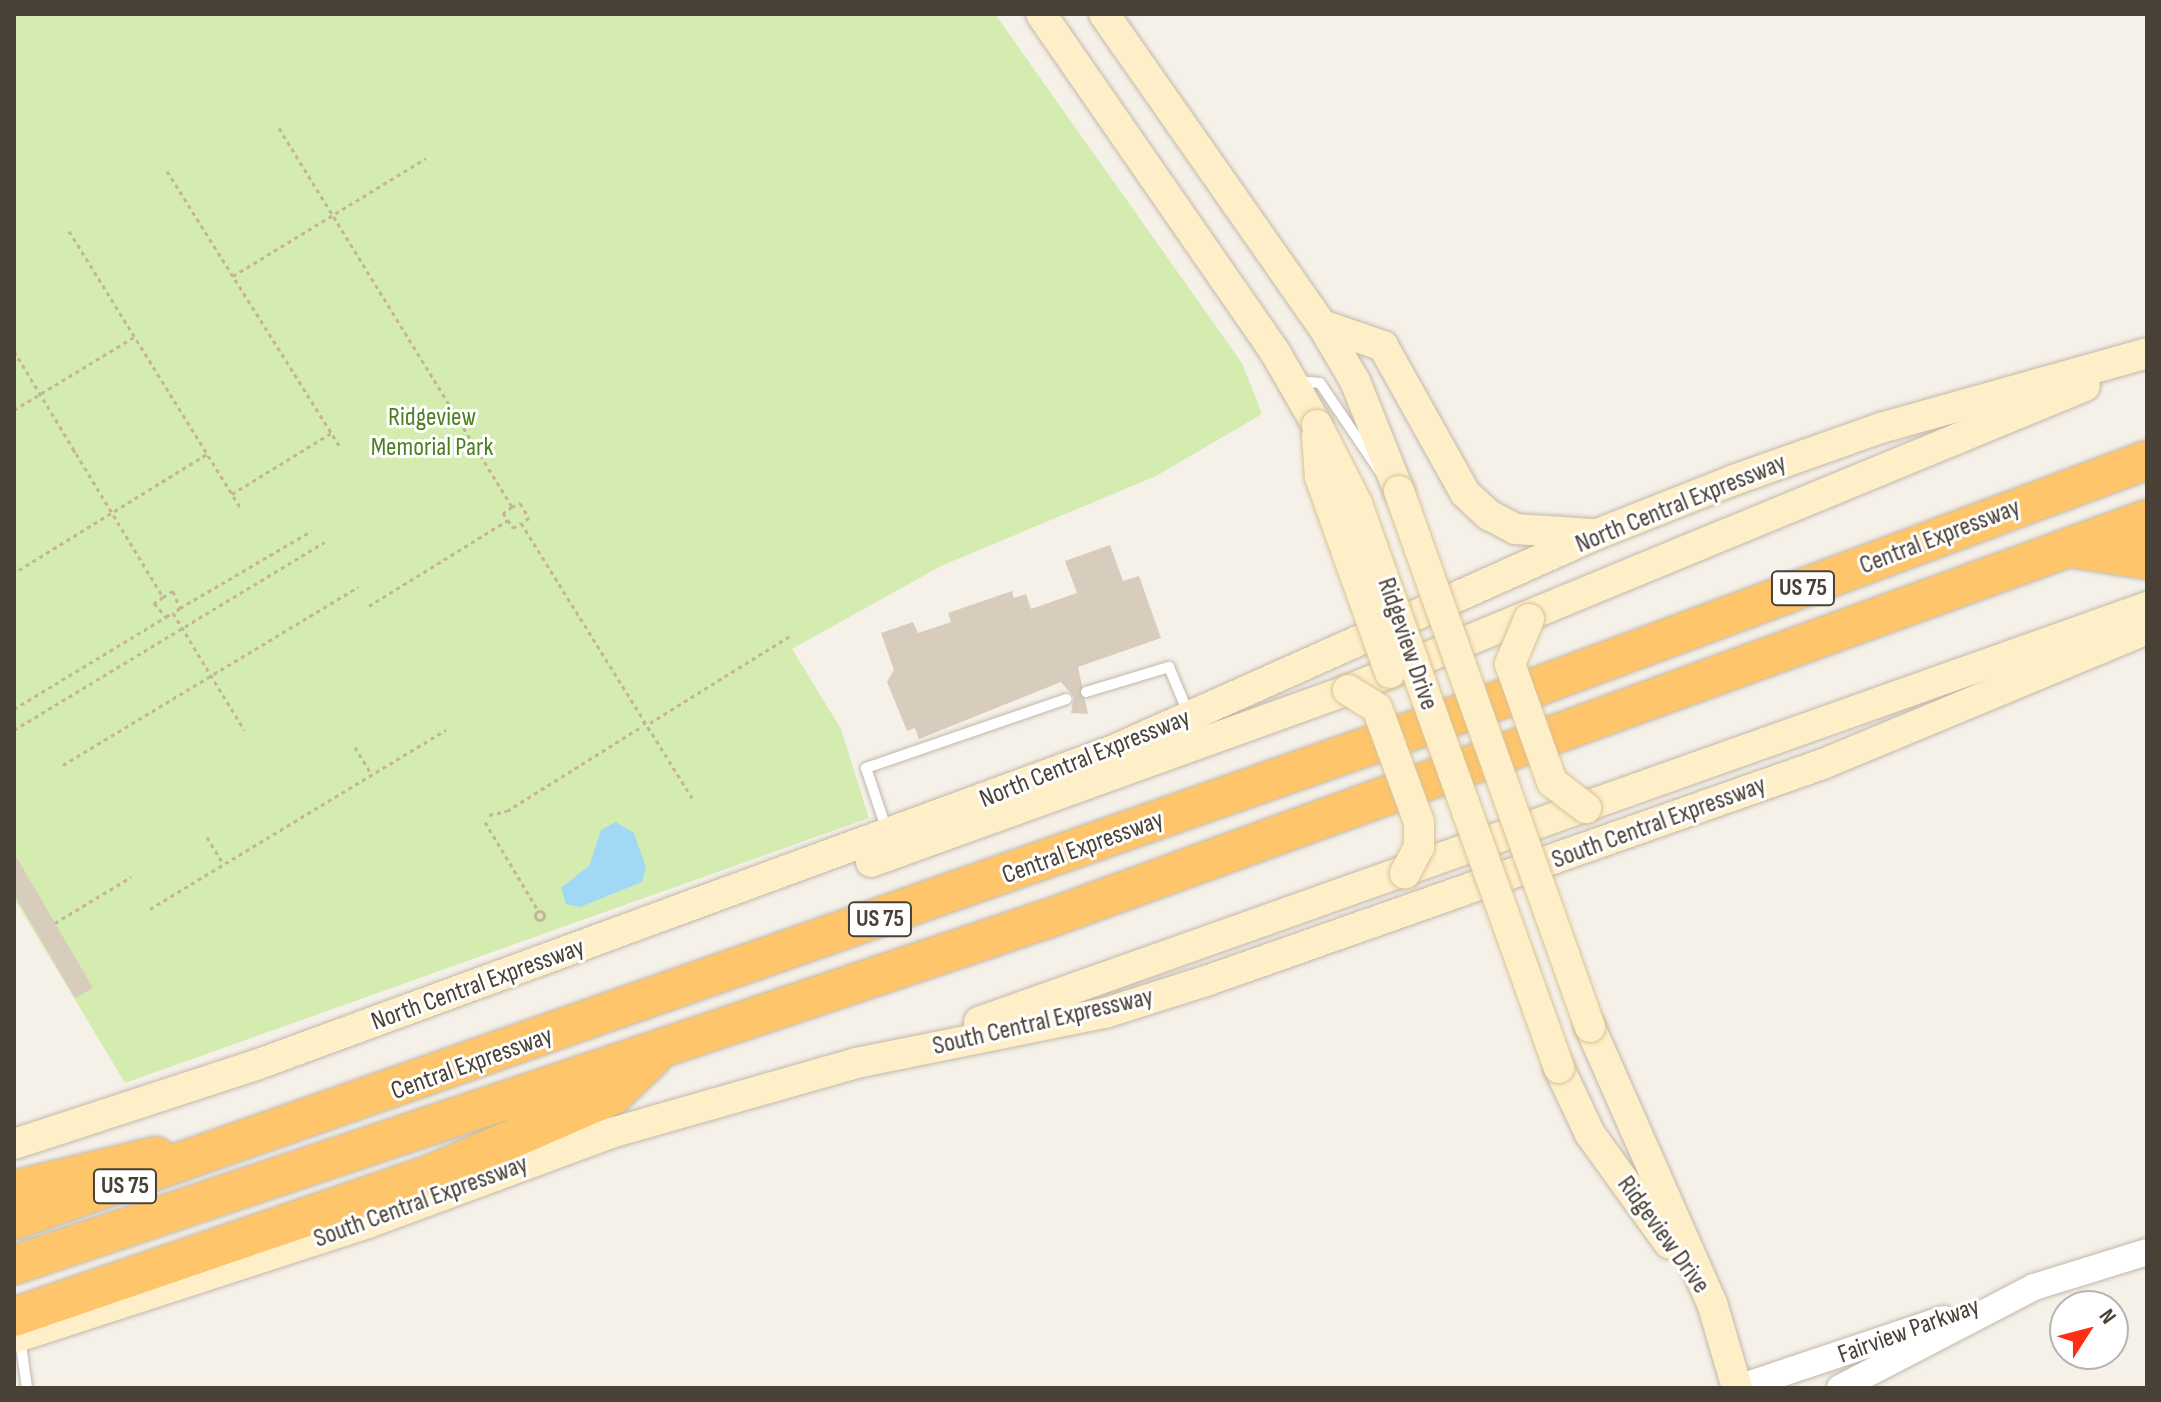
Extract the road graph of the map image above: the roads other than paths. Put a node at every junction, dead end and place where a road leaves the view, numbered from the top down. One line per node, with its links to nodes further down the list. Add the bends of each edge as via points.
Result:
1 (1041, 14): 4 (main road, Ridgeview Drive)
2 (1104, 14): 3 (main road, Ridgeview Drive)
3 (1135, 58): 4 (main road); 5 (main road, Ridgeview Drive)
4 (1092, 86): 7 (main road, Ridgeview Drive)
5 (1322, 325): 9 (main road, Ridgeview Drive, via 1355,381); 11 (main road, via 1383,346 1465,493 1489,515 1515,529)
6 (2147, 356): 11 (main road, North Central Expressway, via 1881,428); 15 (main road)
7 (1292, 381): 9 (lane, via 1320,383 1371,462); 18 (main road, Ridgeview Drive, bridge, via 1357,504)
8 (2147, 458): 32 (highway, Central Expressway / US 75, via 1498,701)
9 (1399, 491): 17 (main road, Ridgeview Drive, bridge)
10 (2147, 519): 12 (highway, Central Expressway / US 75)
11 (1595, 535): 22 (main road, North Central Expressway)
12 (2069, 548): 13 (highway); 29 (highway, Central Expressway / US 75, via 1047,919)
13 (2147, 560)
14 (2147, 607): 23 (main road)
15 (1529, 619): 17 (main road); 23 (main road, bridge, via 1510,664 1552,782)
16 (2147, 629): 30 (main road, South Central Expressway, via 1823,764 1206,981 1105,1013)
17 (1454, 648): 18 (main road); 24 (main road, Ridgeview Drive, bridge)
18 (1402, 668): 19 (main road); 26 (main road, Ridgeview Drive, bridge)
19 (1348, 690): 27 (main road, bridge, via 1377,708 1419,822 1419,847); 28 (main road, via 1118,776 690,922)
20 (1086, 692): 22 (lane, via 1169,667)
21 (1066, 699): 25 (lane, via 866,768)
22 (1190, 718): 25 (main road, North Central Expressway)
23 (1586, 808): 24 (main road)
24 (1518, 833): 26 (main road); 38 (main road, Ridgeview Drive, bridge, via 1615,1098)
25 (888, 835): 28 (main road, North Central Expressway)
26 (1478, 848): 27 (main road); 38 (main road, Ridgeview Drive, bridge, via 1559,1068 1590,1134)
27 (1405, 873): 30 (main road)
28 (609, 938): 31 (main road, North Central Expressway)
29 (662, 1049): 36 (highway, Central Expressway / US 75); 39 (highway, via 613,1095 429,1175)
30 (856, 1063): 39 (main road, South Central Expressway, via 611,1133 368,1223)
31 (14, 1144)
32 (235, 1147): 33 (highway, via 115,1161); 34 (highway, Central Expressway / US 75)
33 (14, 1190)
34 (14, 1220)
35 (2147, 1252): 37 (street, Fairview Parkway)
36 (14, 1265)
37 (2034, 1287): 41 (street, Fairview Parkway); 42 (street, Fairview Parkway)
38 (1712, 1303): 41 (main road, Ridgeview Drive)
39 (16, 1331): 40 (lane)
40 (27, 1388)
41 (1738, 1388)
42 (1840, 1388)

